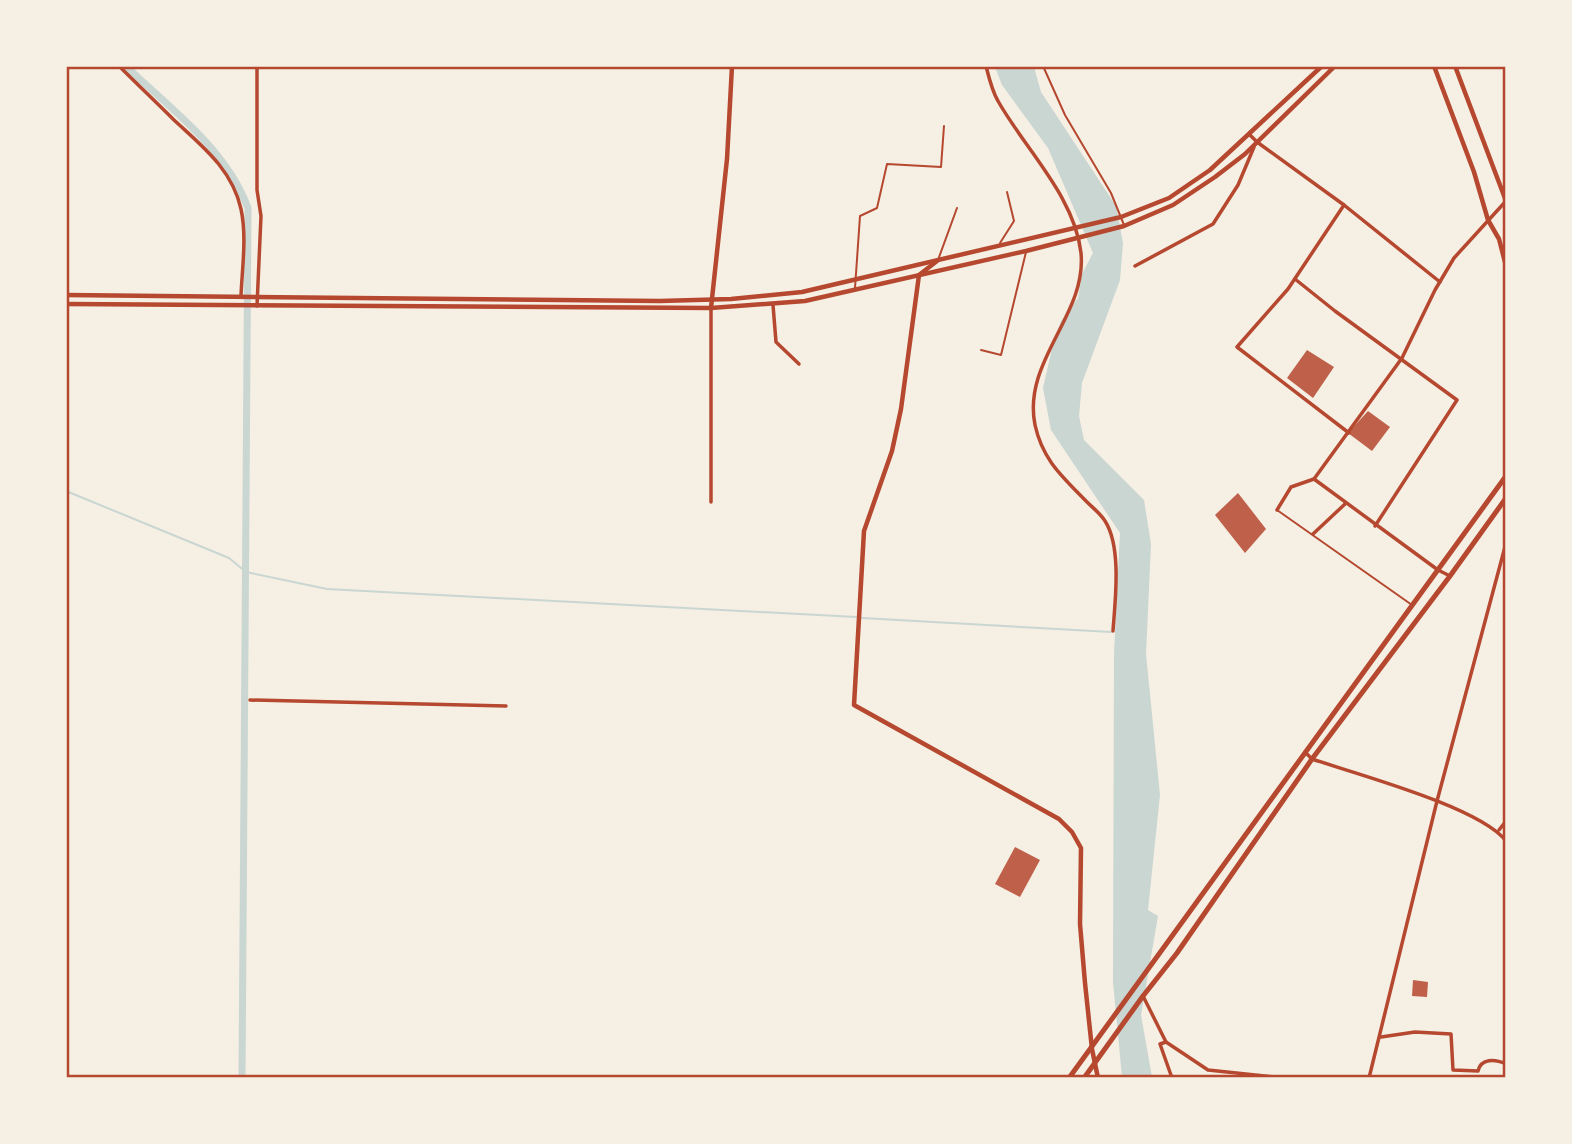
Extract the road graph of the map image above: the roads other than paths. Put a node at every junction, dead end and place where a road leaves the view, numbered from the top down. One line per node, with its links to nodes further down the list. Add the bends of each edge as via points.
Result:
1 (119, 66): 36 (street, via 208,151 235,188 243,230)
2 (257, 66): 35 (street)
3 (732, 66): 38 (main road, via 726,171)
4 (985, 66): 19 (street, via 996,99)
5 (1043, 66): 17 (lane)
6 (1322, 66): 11 (main road)
7 (1335, 66): 12 (main road)
8 (1434, 66): 18 (main road)
9 (1455, 66): 14 (main road)
10 (944, 126): 28 (lane, via 941,167 887,164 877,208 860,216)
11 (1251, 135): 12 (street); 17 (main road, via 1170,198)
12 (1257, 142): 15 (street); 20 (main road, via 1197,191); 25 (street, via 1238,185 1213,224)
13 (1007, 192): 22 (lane, via 1014,221)
14 (1506, 201): 18 (street)
15 (1343, 205): 29 (street); 30 (street)
16 (957, 208): 24 (lane)
17 (1121, 217): 19 (main road); 20 (lane)
18 (1488, 220): 26 (main road); 30 (street, via 1454,258)
19 (1078, 226): 21 (street); 22 (main road)
20 (1124, 226): 21 (main road)
21 (1080, 237): 23 (main road); 62 (street, via 1077,290 1042,364 1036,383 1035,422 1044,454 1105,521 1111,536)
22 (998, 247): 24 (main road)
23 (1026, 251): 27 (main road); 46 (lane, via 1001,355)
24 (937, 260): 27 (main road); 28 (main road)
25 (1135, 266)
26 (1506, 266)
27 (919, 275): 31 (main road); 74 (main road, via 894,440 864,531 854,705 1059,819 1072,832 1081,848 1080,924)
28 (856, 279): 31 (lane); 32 (main road)
29 (1295, 279): 47 (street); 49 (street, via 1237,347)
30 (1440, 282): 47 (street)
31 (855, 289): 39 (main road)
32 (802, 292): 38 (main road); 39 (main road)
33 (66, 295): 34 (main road)
34 (83, 295): 36 (main road); 41 (main road)
35 (258, 297): 36 (main road); 37 (main road); 44 (street)
36 (241, 298)
37 (433, 298): 38 (main road); 42 (main road)
38 (710, 299): 45 (main road)
39 (805, 301): 43 (main road)
40 (66, 304): 41 (main road)
41 (83, 304): 44 (main road)
42 (433, 305): 44 (main road); 45 (main road)
43 (773, 305): 45 (main road); 48 (street, via 776,342)
44 (257, 307)
45 (711, 308): 53 (street)
46 (981, 350)
47 (1402, 359): 49 (street); 56 (street, via 1457,400)
48 (799, 364)
49 (1349, 433): 51 (street)
50 (1506, 476): 59 (main road)
51 (1314, 479): 54 (street); 55 (street, via 1291,487)
52 (1506, 498): 60 (main road)
53 (711, 502)
54 (1345, 504): 56 (street); 57 (street)
55 (1277, 510): 57 (lane)
56 (1376, 526): 59 (street)
57 (1313, 534): 61 (lane)
58 (1506, 542): 67 (street)
59 (1438, 570): 60 (street); 61 (main road)
60 (1450, 576): 66 (main road)
61 (1413, 605): 65 (main road)
62 (1113, 631)
63 (250, 700): 64 (street)
64 (506, 706)
65 (1305, 752): 66 (street); 74 (main road)
66 (1312, 759): 67 (street); 71 (main road)
67 (1437, 801): 69 (street); 72 (street)
68 (1506, 821): 69 (street)
69 (1498, 831): 70 (street)
70 (1506, 841)
71 (1143, 996): 73 (street); 75 (main road)
72 (1381, 1037): 76 (street, via 1415,1032 1451,1034 1453,1070 1478,1071 1489,1060); 82 (street)
73 (1166, 1042): 80 (street, via 1160,1044); 81 (street, via 1208,1070)
74 (1092, 1049): 75 (main road); 77 (main road)
75 (1096, 1061): 78 (main road); 79 (main road)
76 (1506, 1064)
77 (1069, 1077)
78 (1084, 1077)
79 (1098, 1077)
80 (1172, 1077)
81 (1284, 1077)
82 (1369, 1077)

